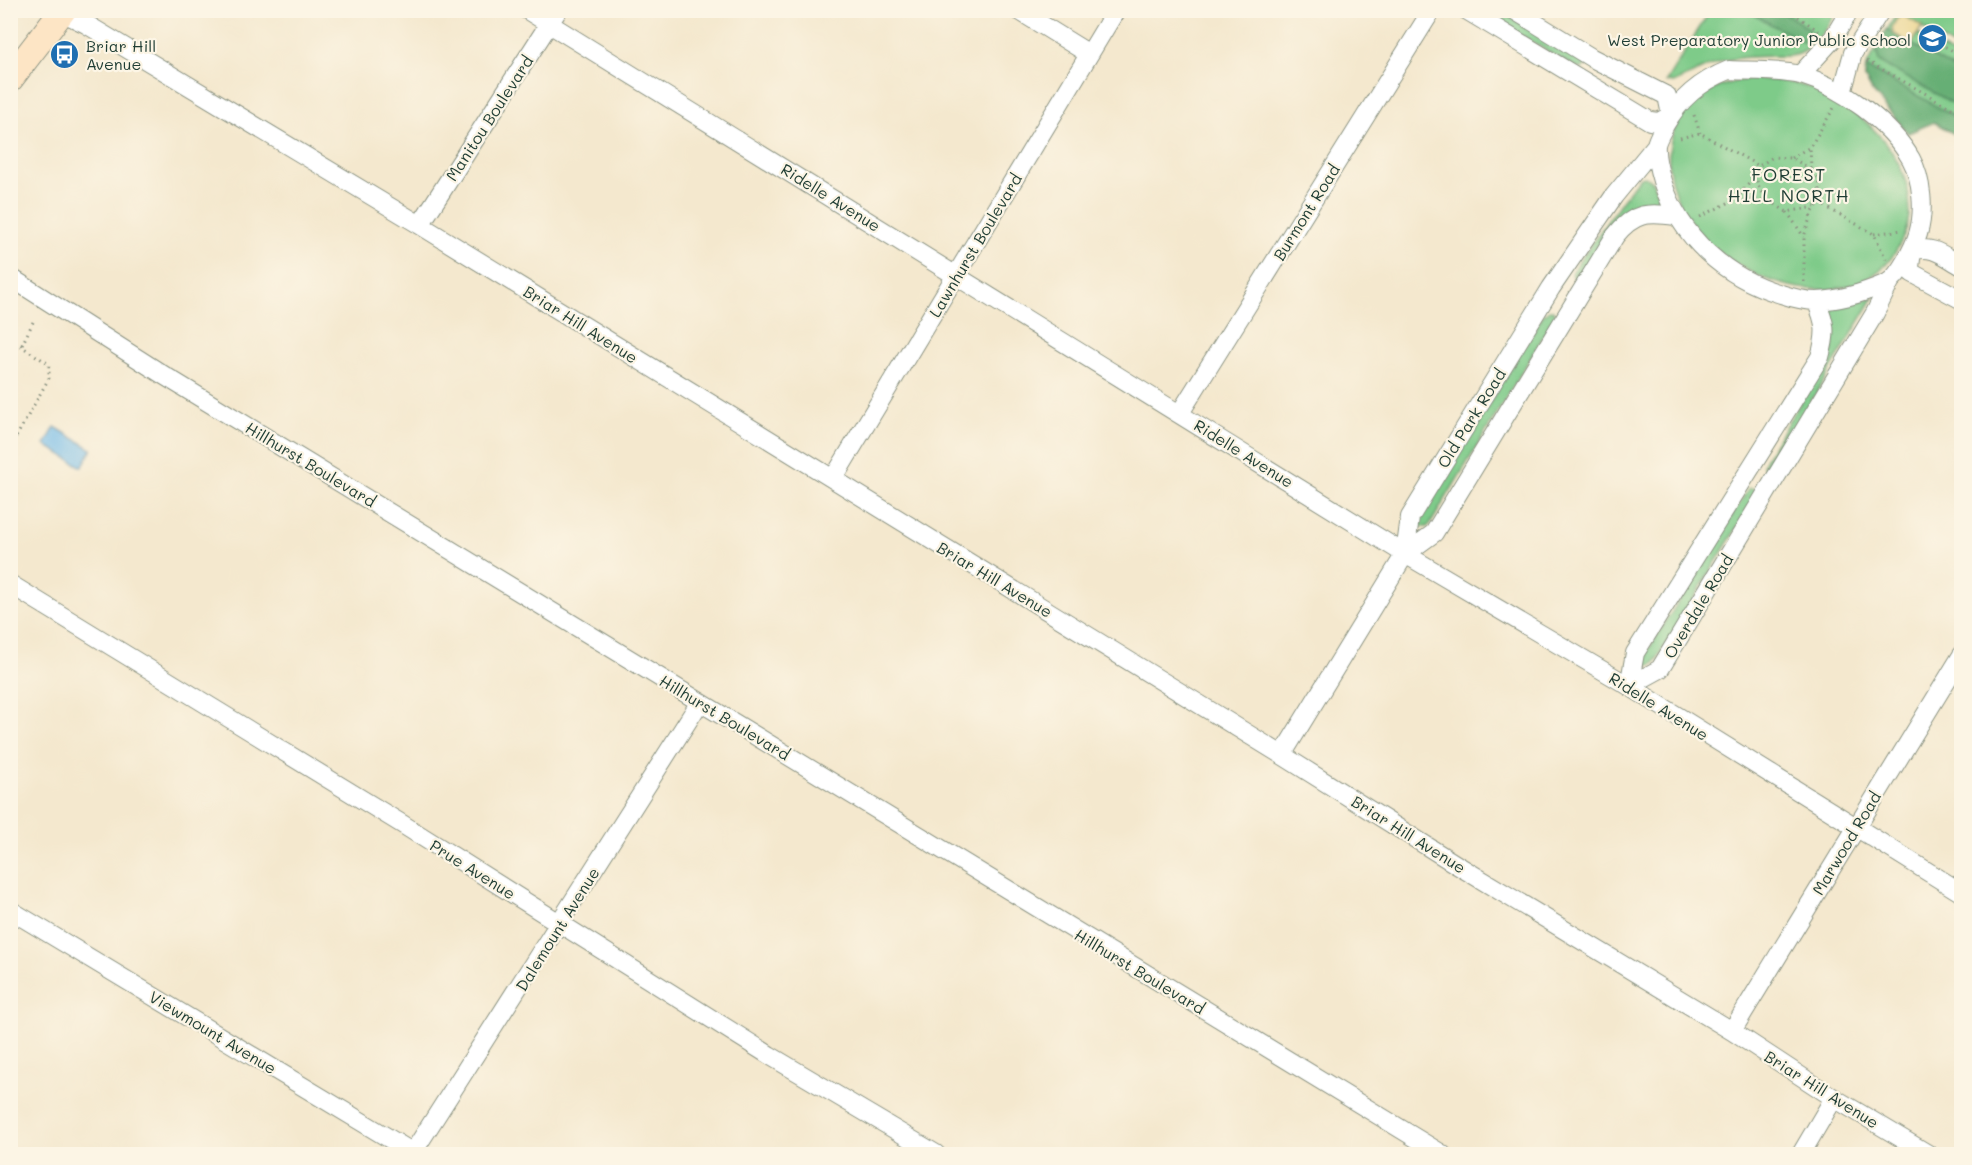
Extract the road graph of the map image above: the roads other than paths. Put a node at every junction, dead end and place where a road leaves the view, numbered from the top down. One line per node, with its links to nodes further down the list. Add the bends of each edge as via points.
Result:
1 (527, 10): 10 (street, Ridelle Avenue)
2 (1018, 10): 11 (street)
3 (1116, 10): 11 (street, Lawnhurst Boulevard)
4 (1432, 10): 30 (street, Burmont Road)
5 (1466, 10): 15 (street)
6 (1514, 10): 12 (street)
7 (1850, 10): 13 (street, via 1832,40)
8 (1881, 10): 16 (street, via 1853,54)
9 (60, 11): 14 (main road); 20 (street, Briar Hill Avenue)
10 (555, 17): 20 (street, Manitou Boulevard); 23 (street, Ridelle Avenue)
11 (1089, 54): 23 (street, Lawnhurst Boulevard)
12 (1592, 58): 15 (street); 17 (street, via 1668,96)
13 (1800, 75): 16 (street, Old Park Road); 17 (street, Old Park Road, via 1729,70 1692,91)
14 (10, 79)
15 (1580, 79): 17 (street, via 1650,121 1659,122)
16 (1845, 95): 21 (street, Overdale Road, via 1888,130 1911,158 1921,194 1920,229)
17 (1671, 115): 18 (street, Old Park Road)
18 (1656, 144): 19 (street, via 1661,178); 26 (street, Old Park Road, via 1614,196)
19 (1679, 221): 27 (street, via 1702,247 1740,278 1767,290); 29 (street, Old Park Road, via 1652,213 1636,216 1623,225)
20 (420, 225): 32 (street, Briar Hill Avenue)
21 (1912, 251): 22 (street, via 1930,248); 25 (street, Overdale Road); 28 (street, via 1912,273)
22 (1962, 266)
23 (957, 274): 30 (street, Ridelle Avenue); 32 (street, Lawnhurst Boulevard)
24 (10, 277): 38 (street, Hillhurst Boulevard, via 165,376)
25 (1892, 278): 27 (street, via 1851,296); 33 (street, Overdale Road)
26 (1551, 288): 29 (street); 34 (street, Old Park Road, via 1410,517)
27 (1811, 300): 31 (street, Overdale Road, via 1824,319 1826,338 1820,357)
28 (1962, 300)
29 (1575, 302): 34 (street, Old Park Road, via 1434,533)
30 (1179, 413): 34 (street, Ridelle Avenue)
31 (1748, 472): 33 (street); 37 (street, Overdale Road, via 1635,653)
32 (833, 479): 39 (street, Briar Hill Avenue)
33 (1771, 486): 37 (street, Overdale Road, via 1660,669)
34 (1405, 554): 37 (street, Ridelle Avenue); 39 (street, Old Park Road)
35 (10, 584): 43 (street, Prue Avenue)
36 (1962, 655): 40 (street, Marwood Road)
37 (1629, 686): 40 (street, Ridelle Avenue)
38 (700, 702): 43 (street, Dalemount Avenue); 48 (street, Hillhurst Boulevard)
39 (1282, 755): 44 (street, Briar Hill Avenue)
40 (1855, 828): 41 (street, Ridelle Avenue); 44 (street, Marwood Road)
41 (1962, 893)
42 (10, 910): 46 (street, Viewmount Avenue)
43 (561, 923): 46 (street, Dalemount Avenue); 47 (street, Prue Avenue)
44 (1732, 1031): 45 (street, Briar Hill Avenue)
45 (1834, 1098): 49 (street); 50 (street, Briar Hill Avenue)
46 (413, 1154)
47 (936, 1155)
48 (1442, 1155)
49 (1801, 1155)
50 (1928, 1155)

